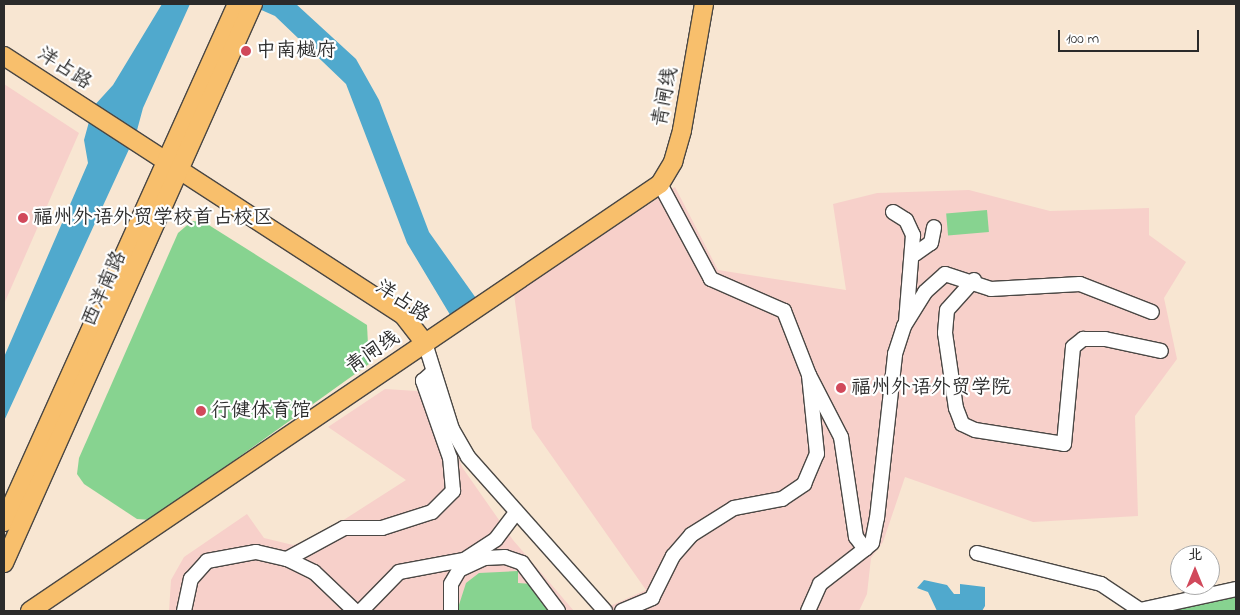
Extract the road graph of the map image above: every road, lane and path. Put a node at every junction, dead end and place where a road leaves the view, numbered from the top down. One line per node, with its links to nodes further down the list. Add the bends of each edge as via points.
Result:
1 (704, 4): 7 (main road, 青闸线, via 680,139)
2 (247, 5): 6 (main road, 西洋南路)
3 (4, 56): 5 (main road, 洋占路)
4 (4, 67): 5 (main road, 洋占路)
5 (84, 113): 6 (main road, 洋占路)
6 (171, 171): 14 (main road, 洋占路); 19 (main road, 西洋南路); 23 (main road, 西洋南路)
7 (660, 184): 14 (main road, 青闸线); 17 (street, via 711,279 784,311)
8 (893, 212): 10 (street, via 906,220)
9 (934, 227): 10 (street, via 931,243)
10 (915, 254): 13 (street)
11 (974, 280): 12 (street, via 991,289 1080,284); 13 (street, via 945,274 925,292); 15 (street, via 947,310 945,333 956,408 962,424 975,430 1064,444 1073,347 1083,339 1105,339)
12 (1152, 312)
13 (906, 322): 20 (street, via 894,354 877,518 872,544)
14 (425, 342): 16 (street); 25 (main road, 青闸线)
15 (1160, 351)
16 (432, 373): 18 (street, via 452,429 468,457); 22 (street, via 423,381 450,458 453,491 432,512 382,528 344,528)
17 (809, 375): 20 (street, via 841,437 856,537); 32 (street, via 817,454 804,484 782,499 734,508 691,535 673,556 652,598)
18 (516, 512): 28 (street, via 496,539 464,560 400,572); 31 (street)
19 (4, 522)
20 (865, 549): 33 (street, via 820,584)
21 (977, 553): 24 (street, via 1101,584 1140,610)
22 (287, 559): 26 (street, via 256,552 207,561 191,578); 27 (street, via 314,572)
23 (4, 563)
24 (1236, 588)
25 (30, 611)
26 (184, 611)
27 (355, 611)
28 (361, 611)
29 (451, 611): 30 (street, via 451,584 459,570 485,558 505,557 522,563)
30 (558, 611)
31 (606, 611)
32 (622, 611)
33 (808, 611)

